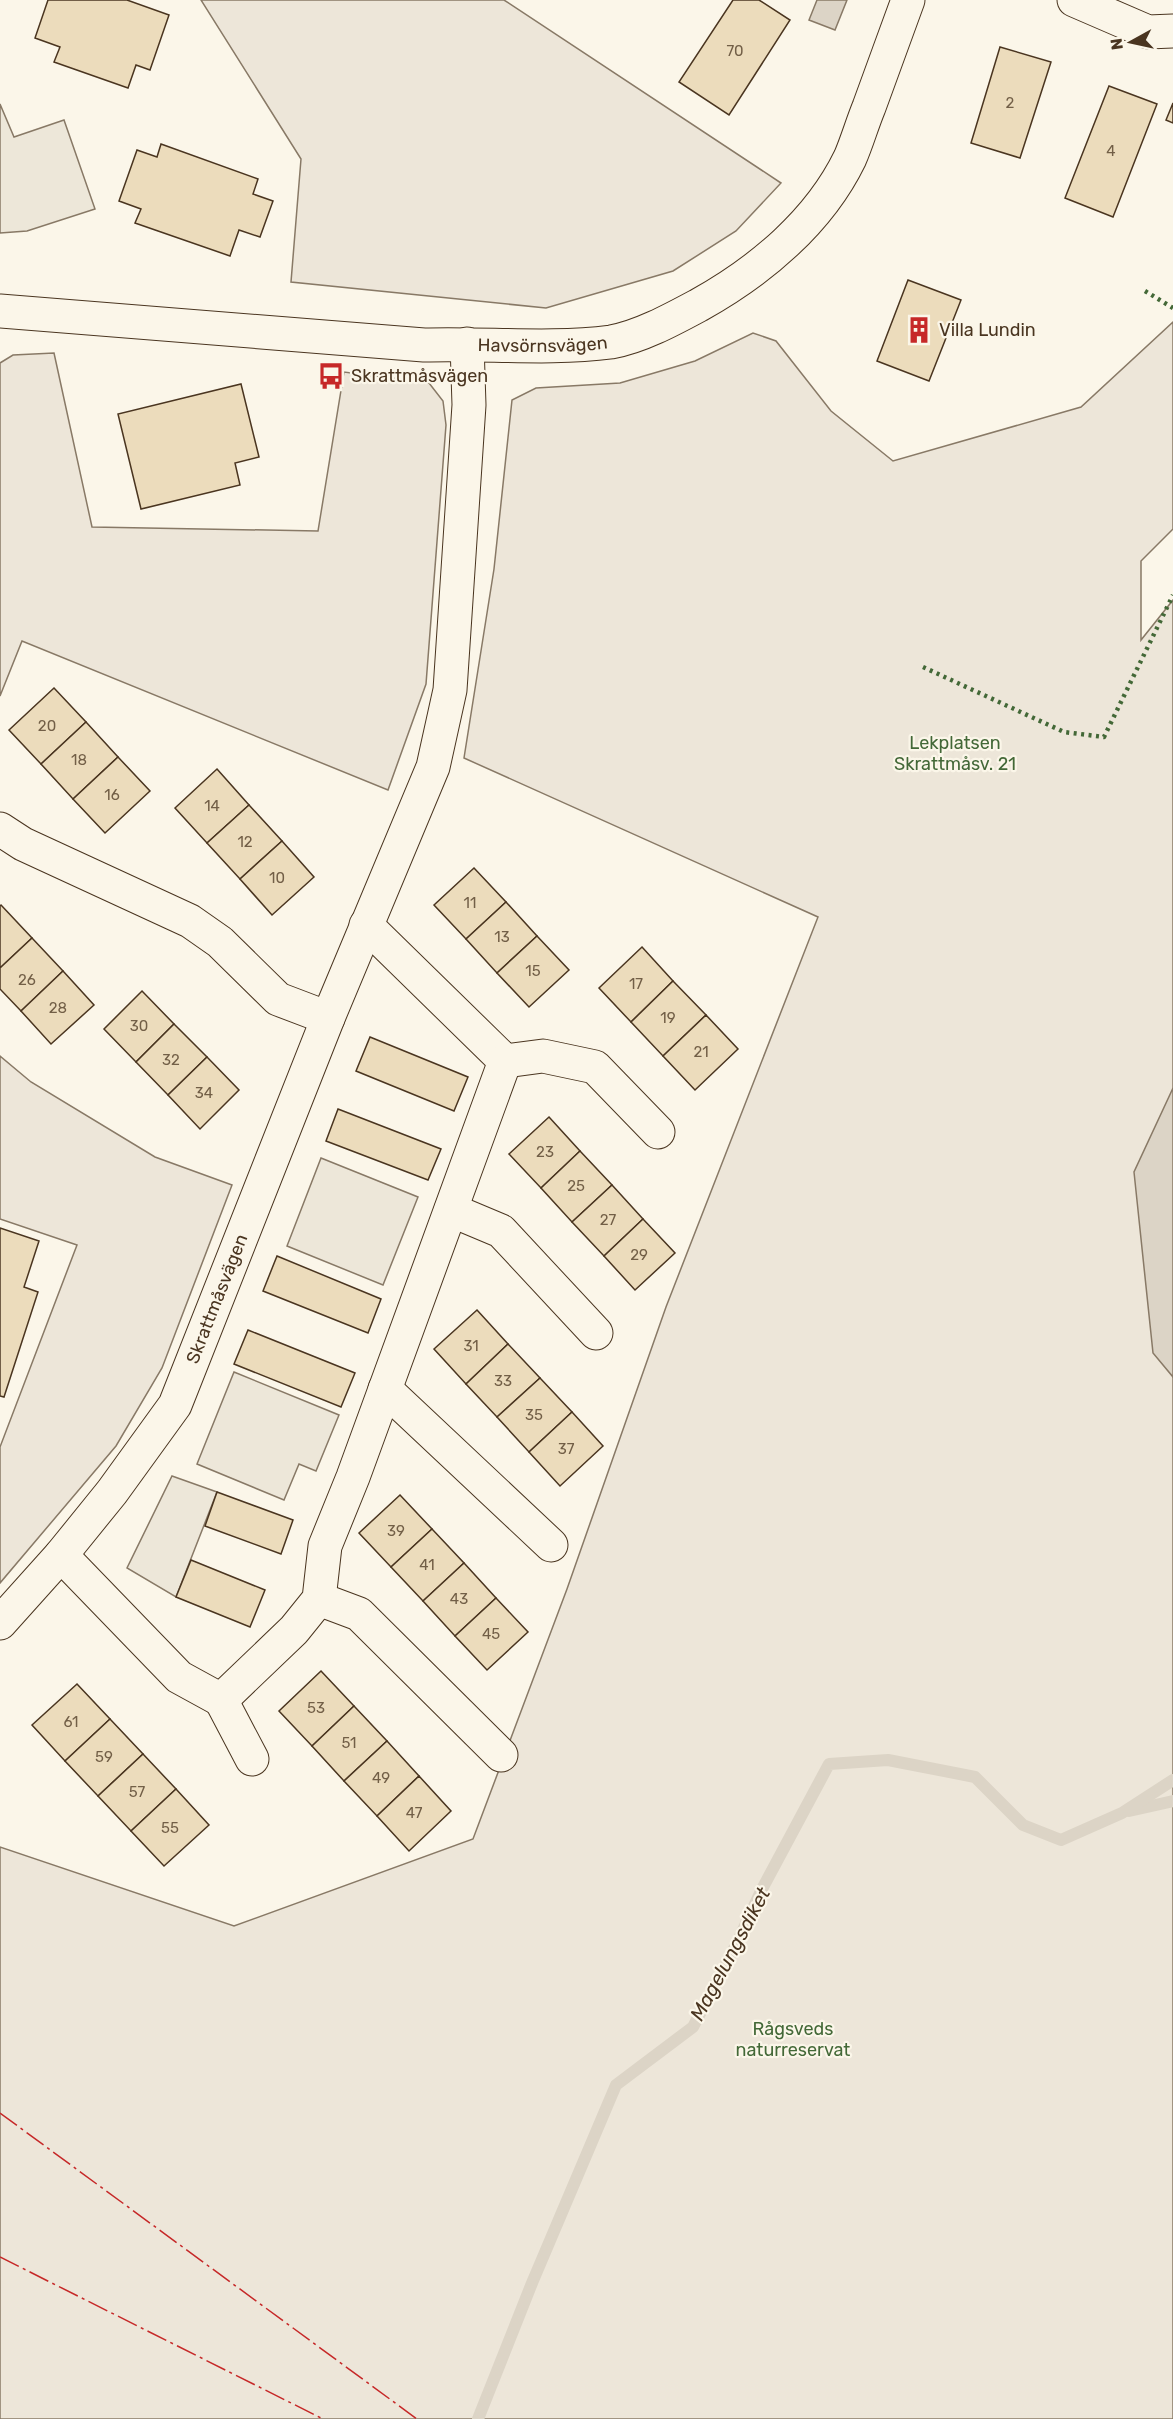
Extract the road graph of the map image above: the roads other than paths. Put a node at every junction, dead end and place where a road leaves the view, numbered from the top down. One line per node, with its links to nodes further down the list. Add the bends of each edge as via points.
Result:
1 (908, 0): 5 (street, Havsörnsvägen, via 849,158 822,203 759,266 717,295 664,323 613,341 542,348)
2 (1074, 0): 3 (street, via 1149,32)
3 (1173, 31)
4 (0, 311): 5 (street, Havsörnsvägen, via 424,345)
5 (467, 344): 7 (street, Skrattmåsvägen, via 469,405 450,690 433,767)
6 (0, 829): 8 (street, via 23,844 190,921 220,942 278,999)
7 (366, 925): 8 (street, Skrattmåsvägen); 9 (street)
8 (328, 1018): 15 (street, Skrattmåsvägen, via 175,1405)
9 (505, 1061): 10 (street, via 543,1056 595,1067); 11 (street)
10 (658, 1132)
11 (451, 1210): 12 (street, via 501,1231); 13 (street)
12 (596, 1333)
13 (386, 1389): 14 (street); 16 (street, via 325,1546)
14 (551, 1545)
15 (62, 1555): 17 (street, Skrattmåsvägen); 18 (street, via 179,1677)
16 (319, 1599): 18 (street, via 294,1630); 19 (street, via 359,1614)
17 (0, 1623)
18 (221, 1700): 20 (street)
19 (501, 1755)
20 (252, 1760)

